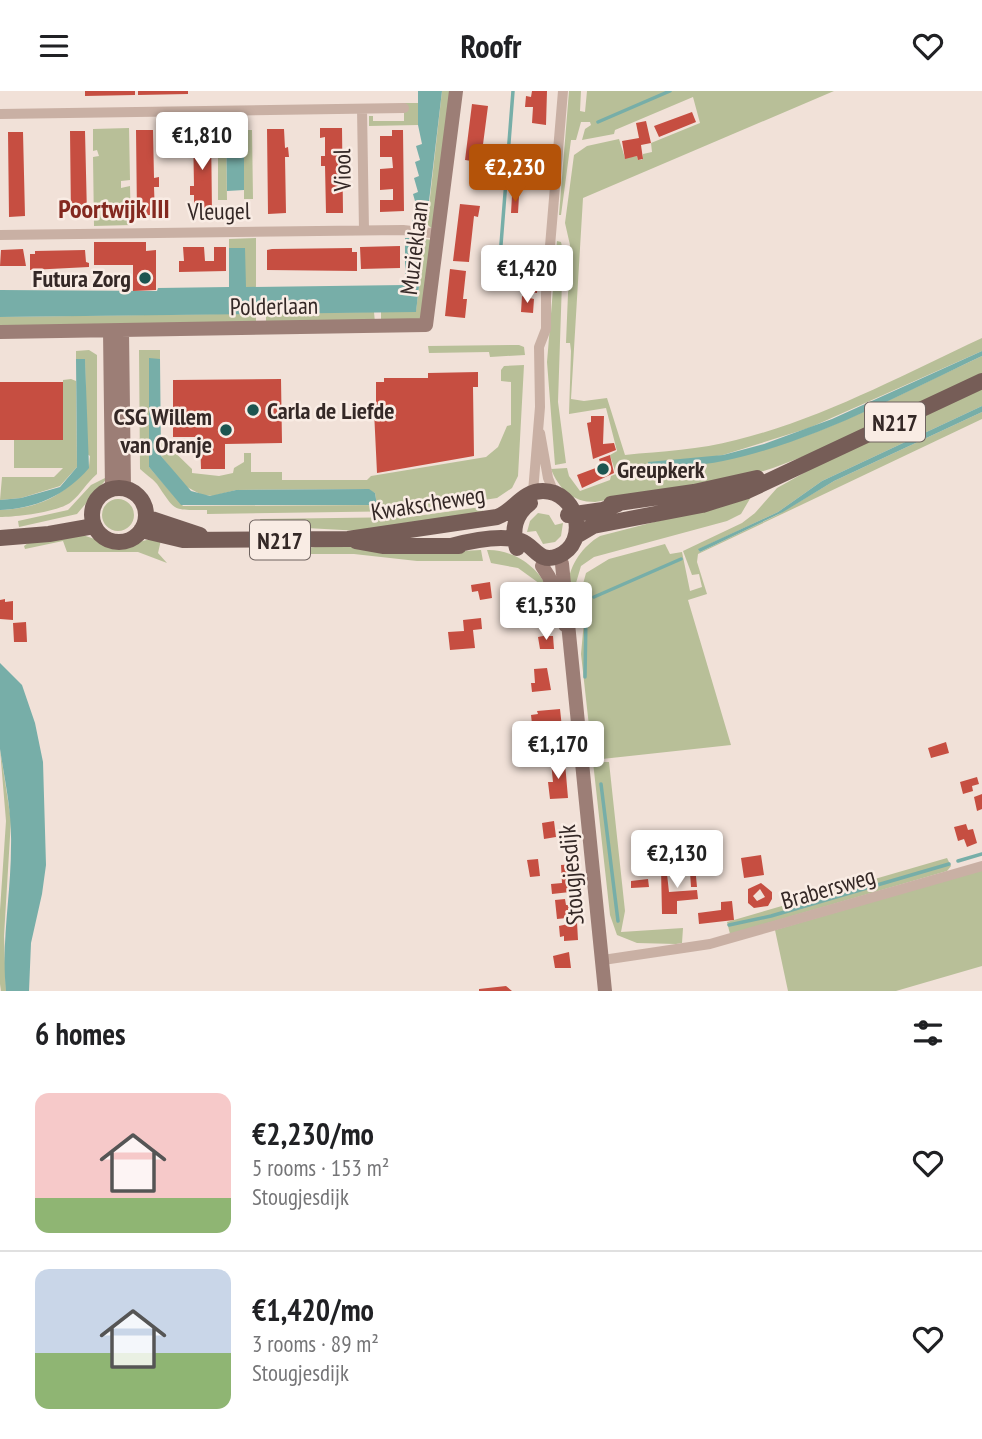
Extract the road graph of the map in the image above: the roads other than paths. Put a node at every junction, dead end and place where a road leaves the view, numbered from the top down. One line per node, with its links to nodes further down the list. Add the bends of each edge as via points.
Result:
1 (457, 91): 7 (street, Muzieklaan)
2 (563, 91): 13 (street, via 546,329 539,348)
3 (362, 109): 4 (street); 5 (street); 6 (street, Viool)
4 (404, 109)
5 (0, 114)
6 (364, 230): 7 (street, Vleugel); 8 (street, Vleugel)
7 (433, 234): 9 (street, Muzieklaan)
8 (0, 235)
9 (426, 325): 10 (street, Polderlaan)
10 (116, 331): 11 (street, Polderlaan); 15 (street)
11 (0, 332)
12 (982, 381): 14 (main road, N217)
13 (539, 429): 16 (street); 17 (street)
14 (808, 462): 18 (main road, N217, via 732,484); 23 (main road, N217, via 736,495 637,519)
15 (118, 489): 19 (main road, via 99,496); 20 (main road, via 140,498)
16 (554, 493): 17 (main road); 18 (main road)
17 (532, 497): 18 (main road, N217, via 550,501 569,516); 22 (main road, Kwakscheweg / N217, via 496,517); 24 (main road, via 518,517)
18 (573, 510): 23 (main road)
19 (93, 520): 20 (main road, via 103,537 116,542 131,540); 21 (main road)
20 (144, 523): 22 (main road, Kwakscheweg / N217, via 213,539)
21 (0, 537)
22 (348, 539): 24 (main road, Kwakscheweg / N217, via 384,546)
23 (578, 542): 25 (main road, N217)
24 (516, 544): 25 (main road, N217, via 524,542 543,557); 26 (main road, N217, via 526,558)
25 (562, 559): 26 (main road); 27 (street, Stougjesdijk)
26 (542, 566): 27 (street, Stougjesdijk)
27 (567, 630): 29 (street, Stougjesdijk)
28 (982, 866): 29 (street, Brabersweg, via 710,944)
29 (603, 960): 30 (street, Stougjesdijk)
30 (605, 991)

